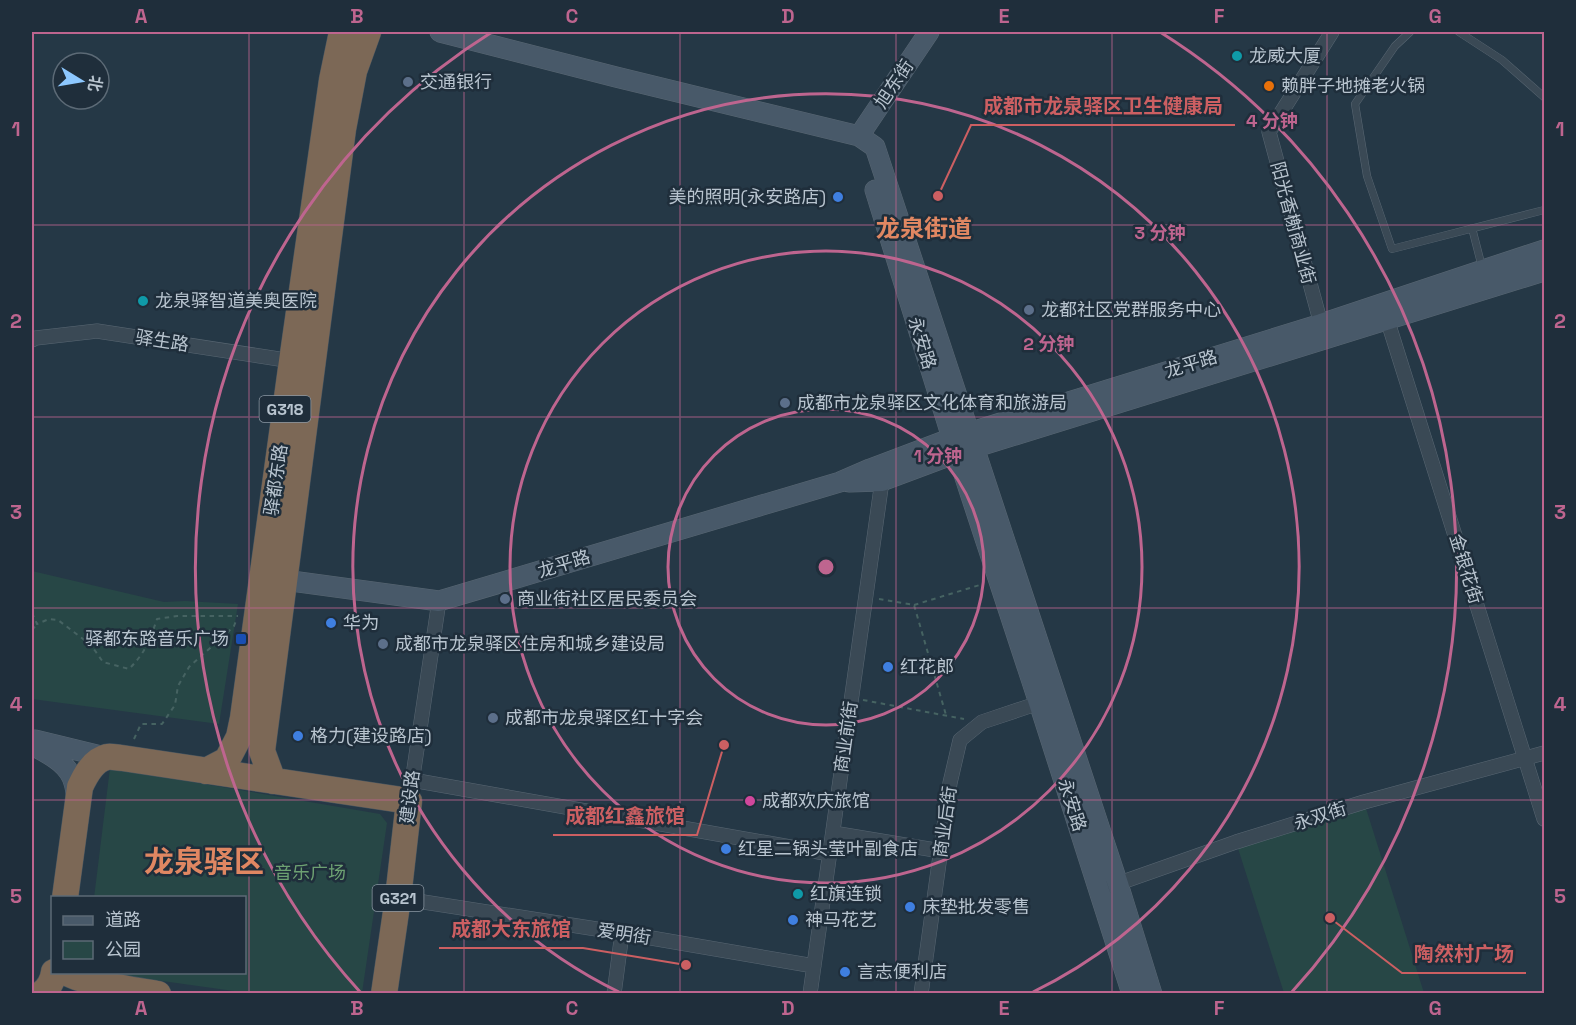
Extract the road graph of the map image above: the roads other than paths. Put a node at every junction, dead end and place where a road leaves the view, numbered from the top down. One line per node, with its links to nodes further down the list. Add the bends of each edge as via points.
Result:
1 (342, 32): 18 (highway, 驿都东路 / G318)
2 (368, 32): 22 (highway, 驿都东路 / G318, via 354,71 343,129)
3 (440, 32): 9 (street)
4 (929, 32): 9 (street, 旭东街)
5 (1332, 32): 16 (street, 阳光香榭商业街, via 1269,132)
6 (1410, 32): 11 (lane, via 1395,46 1355,104 1367,176 1392,249)
7 (1459, 32): 8 (lane, via 1502,60)
8 (1545, 97)
9 (859, 136): 19 (street, 永安路)
10 (1545, 210): 11 (lane)
11 (1472, 228): 13 (lane)
12 (1545, 250): 13 (street, 龙平路)
13 (1483, 270): 16 (street, 龙平路)
14 (1545, 271): 15 (street, 龙平路)
15 (1387, 319): 19 (street, 龙平路); 29 (street, 金银花街)
16 (1321, 324): 19 (street, 龙平路)
17 (32, 340): 18 (street, 驿生路, via 97,331)
18 (292, 361): 30 (highway, 驿都东路 / G318, via 243,718 239,737 227,760)
19 (963, 443): 20 (street, 龙平路); 21 (street, 龙平路, via 870,469); 24 (street, 永安路, via 998,579); 38 (street)
20 (882, 481): 21 (street, 龙平路); 35 (street, 商业前街)
21 (840, 482): 23 (street, 龙平路)
22 (284, 580): 23 (street, 龙平路); 31 (highway, 驿都东路 / G318, via 262,751)
23 (439, 601): 32 (street, 建设路)
24 (1039, 703): 36 (street, 商业后街, via 982,722 960,740); 38 (street, 永安路)
25 (32, 739): 28 (street)
26 (32, 745): 33 (street, via 69,771 75,783)
27 (1545, 753): 29 (street, 永双街)
28 (105, 757): 30 (highway); 33 (highway, via 85,775)
29 (1526, 759): 34 (street, 金银花街); 38 (street, 永双街, via 1364,802)
30 (206, 771): 31 (highway)
31 (273, 781): 32 (highway)
32 (410, 791): 37 (street); 40 (highway, 建设路 / G321)
33 (77, 807): 39 (highway)
34 (1545, 819)
35 (833, 833): 36 (street); 37 (street, 商业前街)
36 (941, 851): 51 (street, 商业后街)
37 (830, 854): 42 (street, 商业前街)
38 (1108, 887): 52 (street, 永安路); 53 (street)
39 (65, 896)
40 (398, 898): 41 (street, 爱明街); 48 (highway, 建设路 / G321)
41 (622, 933): 42 (street, 爱明街); 49 (street)
42 (814, 966): 50 (street, 商业前街)
43 (54, 974): 46 (highway)
44 (67, 974): 45 (highway)
45 (124, 991): 47 (highway)
46 (41, 993)
47 (158, 993)
48 (384, 993)
49 (614, 993)
50 (810, 993)
51 (921, 993)
52 (1132, 993)
53 (1152, 993)

